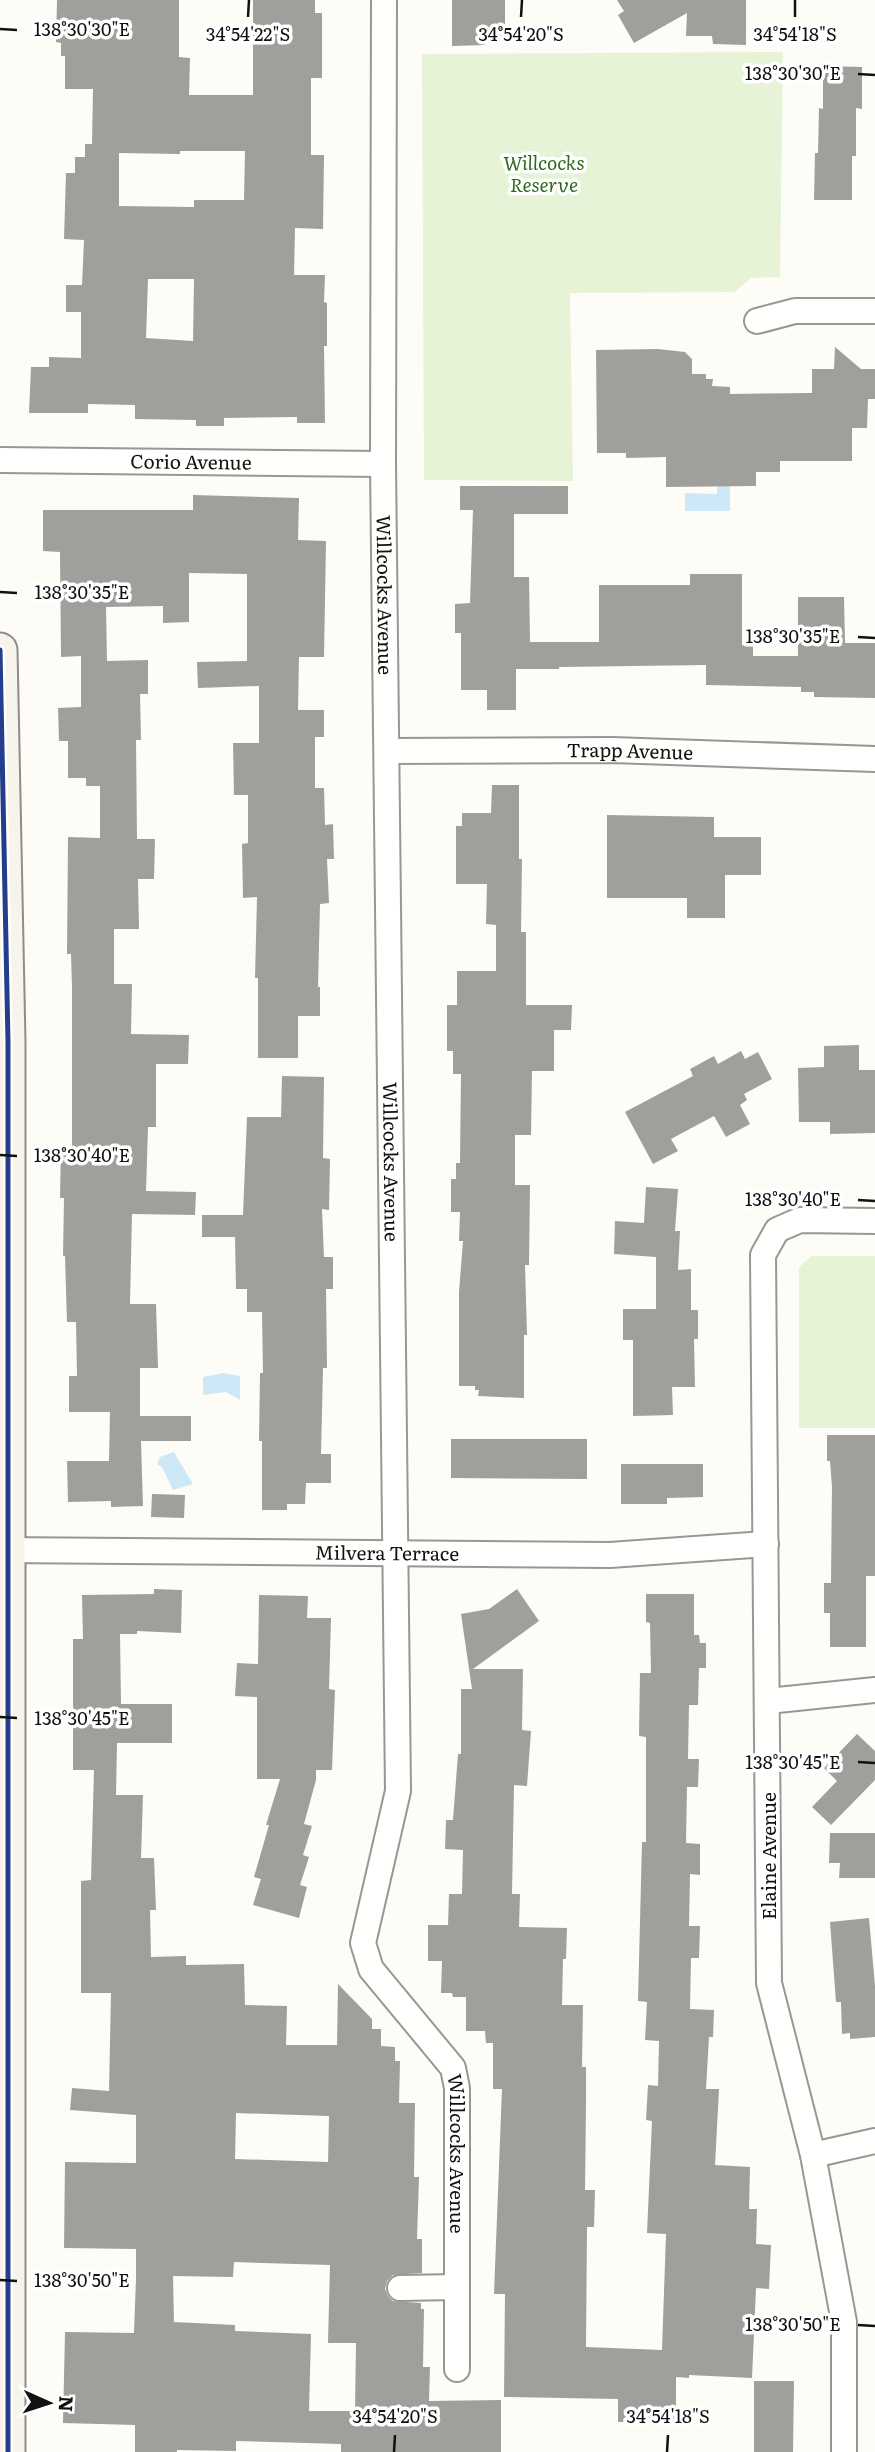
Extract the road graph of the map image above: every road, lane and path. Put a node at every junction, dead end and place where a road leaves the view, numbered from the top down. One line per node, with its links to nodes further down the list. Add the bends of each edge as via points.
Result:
1 (384, 0): 5 (street, Willcocks Avenue)
2 (875, 311): 3 (street, via 795,311)
3 (757, 321)
4 (0, 460): 5 (street, Corio Avenue)
5 (383, 464): 7 (street, Willcocks Avenue)
6 (0, 650): 9 (main road)
7 (387, 751): 8 (street, Trapp Avenue, via 612,750); 13 (street, Willcocks Avenue)
8 (875, 759)
9 (4, 1042): 12 (main road)
10 (875, 1221): 11 (street, Elaine Avenue, via 800,1220 777,1230 763,1255)
11 (766, 1544): 13 (street, Milvera Terrace, via 610,1555); 15 (street, Elaine Avenue)
12 (4, 1550): 13 (street, Milvera Terrace); 21 (main road)
13 (394, 1551): 18 (street, Willcocks Avenue, via 398,1791 363,1943 371,1969 453,2068 457,2088)
14 (875, 1690): 15 (street)
15 (768, 1701): 17 (street, Elaine Avenue, via 769,1983)
16 (875, 2141): 17 (street)
17 (813, 2155): 22 (street, Elaine Avenue, via 844,2322)
18 (457, 2287): 19 (street); 20 (street, Willcocks Avenue)
19 (400, 2288)
20 (457, 2369)
21 (8, 2452)
22 (844, 2452)

